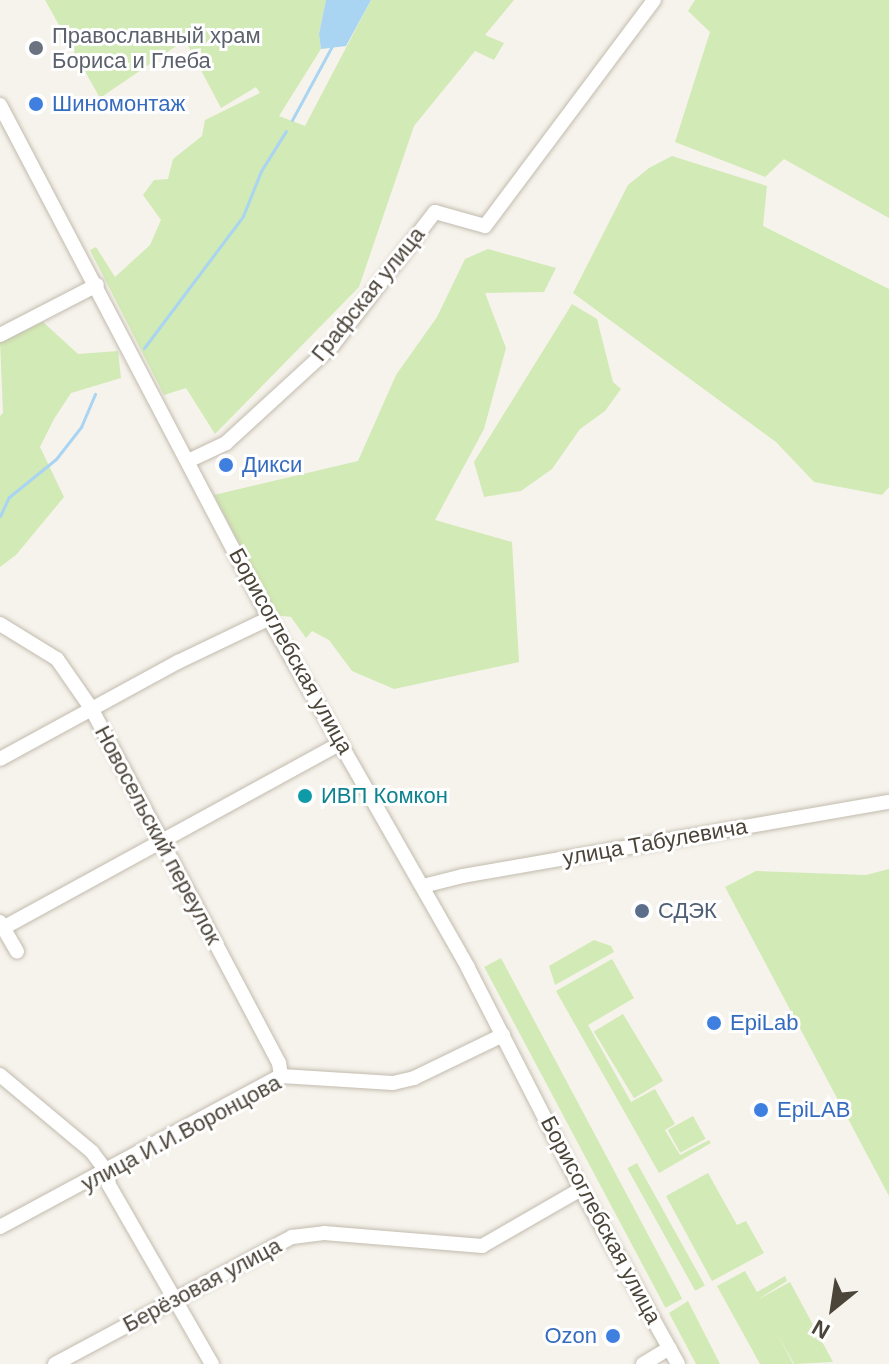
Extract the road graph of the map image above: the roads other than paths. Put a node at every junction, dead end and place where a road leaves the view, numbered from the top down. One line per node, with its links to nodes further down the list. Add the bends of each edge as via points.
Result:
1 (654, 0): 5 (street, Графская улица, via 485,226 435,212 332,346 226,443)
2 (0, 105): 3 (street, Борисоглебская улица)
3 (97, 285): 4 (street); 5 (street, Борисоглебская улица)
4 (0, 335)
5 (188, 461): 6 (street, Борисоглебская улица)
6 (270, 618): 8 (street); 9 (street, Борисоглебская улица)
7 (0, 624): 8 (street, Новосельский переулок, via 57,659)
8 (91, 708): 10 (street); 12 (street, Новосельский переулок)
9 (341, 743): 12 (street); 13 (street, Борисоглебская улица)
10 (0, 759)
11 (889, 802): 13 (street, улица Табулевича)
12 (161, 842): 14 (street); 18 (street, Новосельский переулок, via 279,1063)
13 (423, 886): 16 (street, Борисоглебская улица)
14 (2, 925): 15 (street)
15 (17, 951)
16 (503, 1035): 18 (street, улица И.И.Воронцова, via 393,1083); 20 (street, Борисоглебская улица)
17 (0, 1075): 19 (street, via 92,1152)
18 (281, 1076): 19 (street, улица И.И.Воронцова)
19 (107, 1172): 21 (street, улица И.И.Воронцова); 22 (street, via 109,1185)
20 (581, 1189): 22 (street, Берёзовая улица, via 482,1246 324,1233 292,1237); 23 (street, Борисоглебская улица)
21 (0, 1227)
22 (175, 1300): 24 (street, Берёзовая улица); 25 (street)
23 (670, 1348): 26 (street); 27 (street, Борисоглебская улица)
24 (55, 1364)
25 (212, 1364)
26 (643, 1364)
27 (678, 1364)

